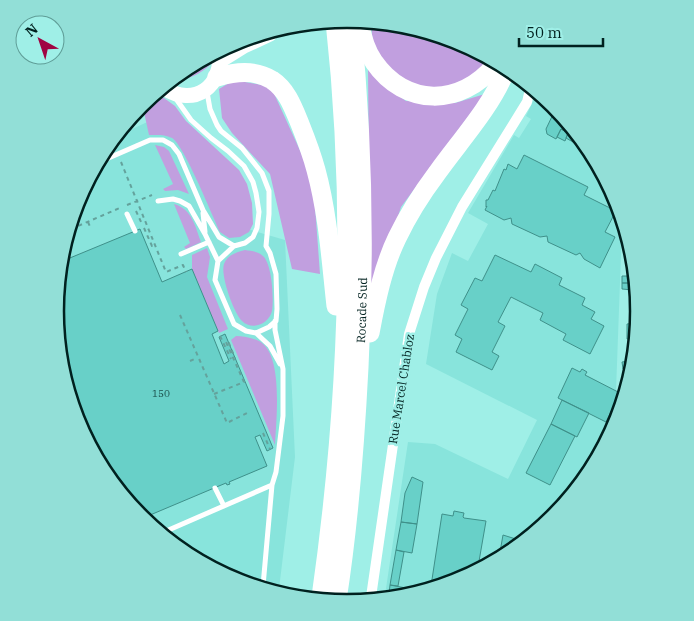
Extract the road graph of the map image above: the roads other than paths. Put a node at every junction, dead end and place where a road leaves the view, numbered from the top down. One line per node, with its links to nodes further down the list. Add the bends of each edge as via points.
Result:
1 (352, 30): 3 (highway, via 383,73 401,87 418,94 444,96 461,91 476,84); 21 (highway, Rocade Sud, via 344,155); 22 (highway, Rocade Sud, via 360,131 362,219 362,319)
2 (242, 48): 4 (main road)
3 (492, 67)
4 (216, 70): 6 (main road, via 199,94 181,96); 18 (lane, via 210,109 217,125 242,148 262,173 269,191 266,246 276,274); 21 (highway, via 272,80 285,92 295,111 316,170 326,217)
5 (504, 75): 22 (highway, via 485,108 425,191 396,239 373,314)
6 (168, 91): 15 (lane, via 191,120 244,166 253,182 259,212 257,228 252,237)
7 (529, 94): 29 (street, Rue Marcel Chabloz, via 436,258 409,334)
8 (109, 158): 10 (lane, via 150,140 163,140 179,154)
9 (158, 201): 13 (lane, via 173,199 189,206)
10 (203, 210): 13 (lane); 15 (lane, via 219,237)
11 (127, 214): 12 (lane)
12 (135, 231)
13 (205, 234): 14 (lane)
14 (209, 242): 16 (lane); 17 (lane)
15 (234, 246): 17 (lane)
16 (181, 254)
17 (218, 261): 19 (lane, via 215,280 234,324)
18 (276, 321): 19 (lane); 20 (lane)
19 (256, 333): 20 (lane, via 270,346)
20 (282, 369): 23 (lane, via 283,416)
21 (343, 377): 28 (highway, Rocade Sud, via 336,481)
22 (357, 403): 30 (highway, Rocade Sud)
23 (272, 485): 25 (lane); 27 (lane)
24 (215, 488): 25 (lane)
25 (224, 506): 26 (lane)
26 (169, 530)
27 (263, 580)
28 (322, 592)
29 (372, 592)
30 (338, 594)

